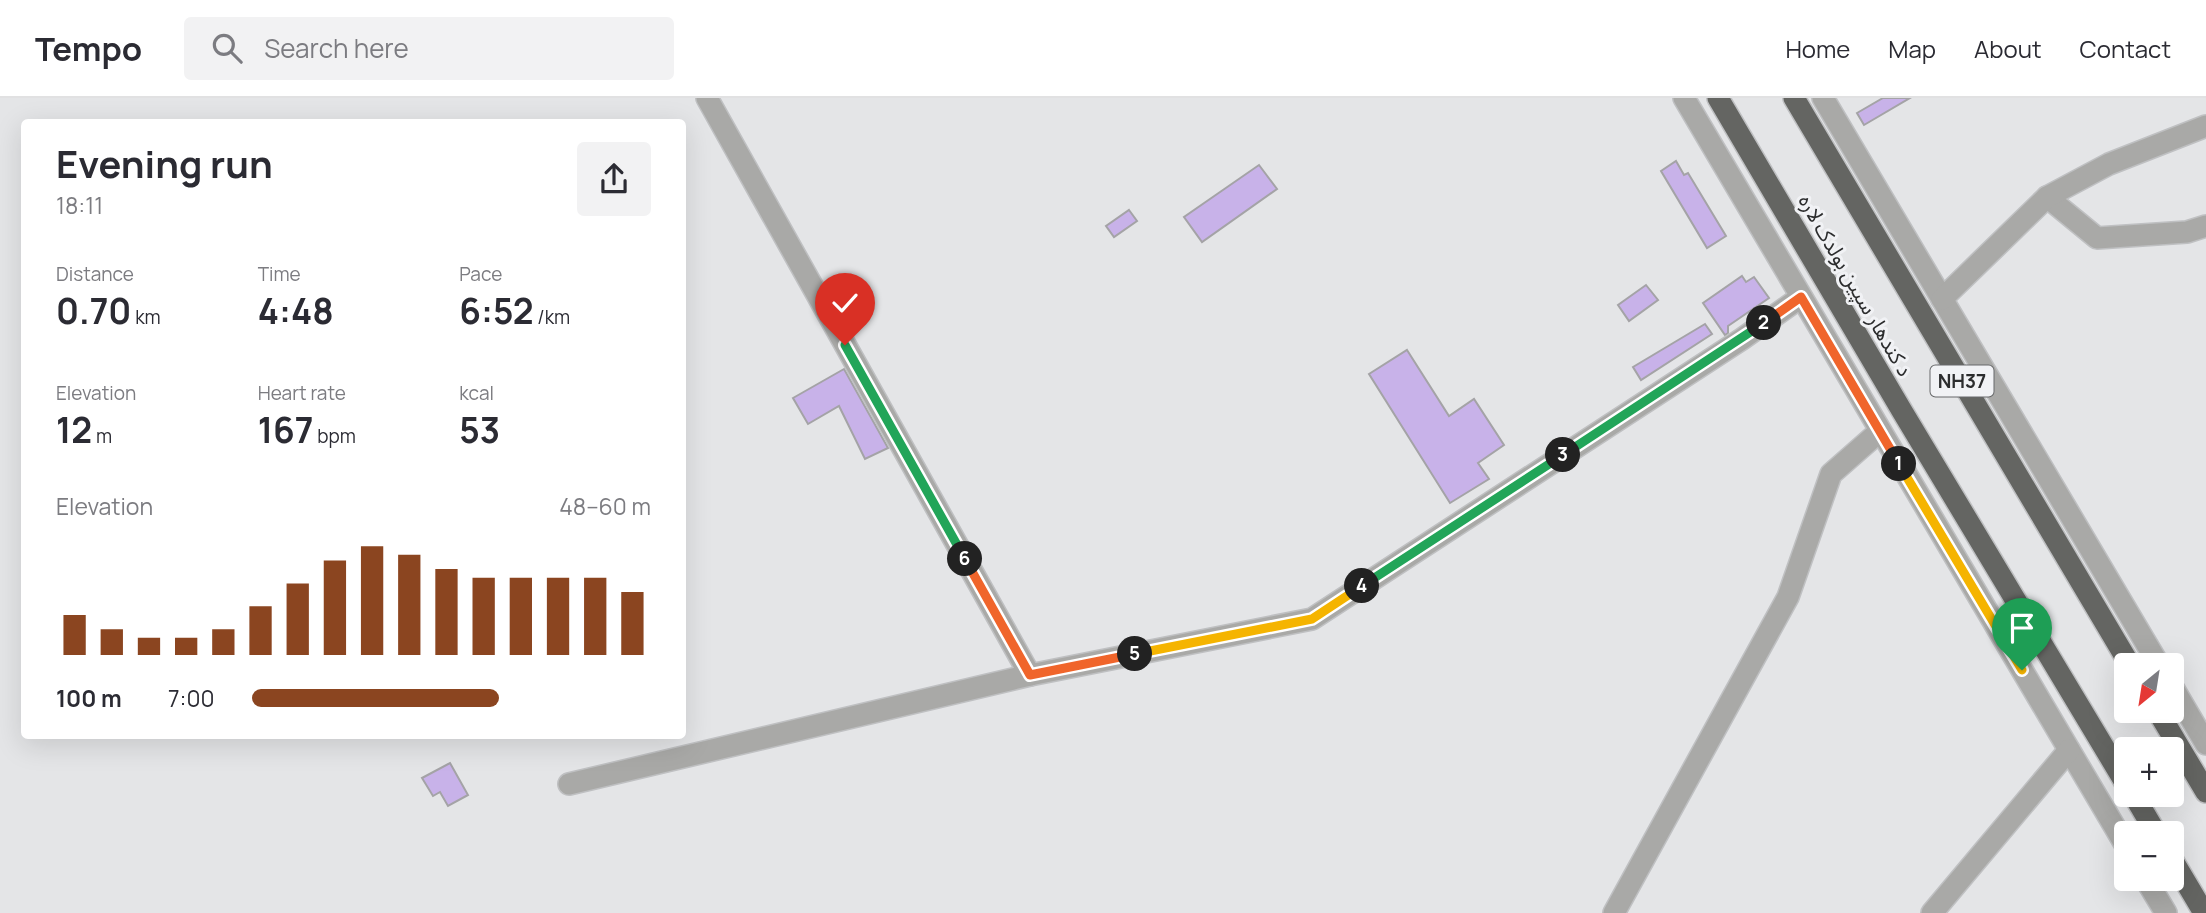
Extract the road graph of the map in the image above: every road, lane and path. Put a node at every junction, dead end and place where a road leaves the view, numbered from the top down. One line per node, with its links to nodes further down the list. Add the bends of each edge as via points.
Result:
1 (707, 98): 14 (street)
2 (1684, 98): 9 (street)
3 (1718, 98): 19 (highway, د کندهار سپین بولدک لاره)
4 (1794, 98): 12 (highway, د کندهار سپین بولدک لاره / NH37)
5 (1833, 102): 10 (street)
6 (2206, 126): 7 (street, via 2109,164)
7 (2046, 197): 8 (street, via 2097,238 2187,232); 10 (street)
8 (2206, 226)
9 (1801, 297): 11 (street); 14 (street, via 1312,619)
10 (1942, 299): 13 (street)
11 (1880, 431): 18 (street); 25 (street, via 1830,474 1788,597)
12 (2123, 653)
13 (2152, 653)
14 (1030, 675): 20 (street)
15 (2184, 706): 17 (street)
16 (2165, 723): 21 (highway)
17 (2206, 744)
18 (2069, 750): 22 (street); 26 (street)
19 (2114, 764)
20 (569, 784)
21 (2206, 792)
22 (2114, 826)
23 (2184, 879): 28 (highway)
24 (2153, 891): 27 (street)
25 (1614, 913)
26 (1932, 913)
27 (2166, 913)
28 (2204, 913)

